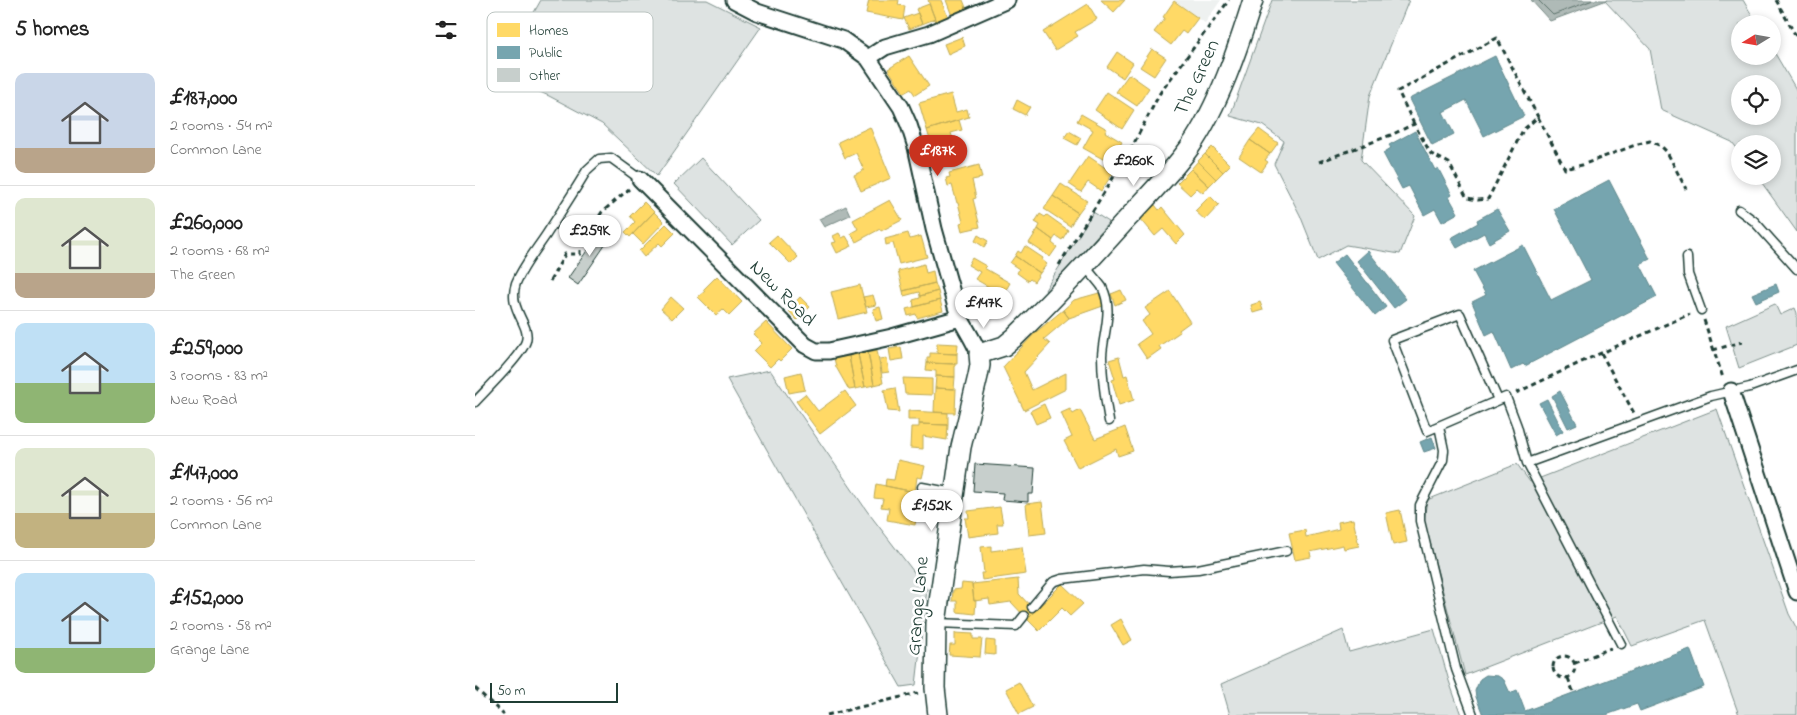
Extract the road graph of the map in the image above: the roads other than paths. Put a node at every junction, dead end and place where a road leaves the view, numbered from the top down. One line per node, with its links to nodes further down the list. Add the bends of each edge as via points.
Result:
1 (734, 0): 4 (street, via 757,12 843,40)
2 (1007, 0): 4 (street, via 979,9 929,34 885,47)
3 (1253, 0): 8 (street, The Green, via 1217,99 1191,146)
4 (867, 58): 11 (street, via 901,107 909,125)
5 (640, 179): 11 (street, New Road, via 805,345 816,351 892,337); 16 (lane, via 611,158 599,159 587,170 517,282 513,294 515,306 527,332 527,341 521,352)
6 (1739, 210): 9 (lane)
7 (1687, 257): 10 (lane, via 1687,274)
8 (1085, 266): 12 (street, The Green, via 1015,337 1004,346); 17 (lane, via 1101,286 1107,307 1102,382)
9 (1797, 270)
10 (1701, 310)
11 (959, 318): 12 (street)
12 (979, 354): 21 (street, Grange Lane, via 979,371)
13 (1797, 370): 14 (lane)
14 (1731, 391): 19 (lane); 23 (street)
15 (1502, 399): 18 (lane); 18 (lane, via 1461,314 1392,340 1427,431); 19 (lane, via 1517,426)
16 (475, 402)
17 (1109, 421)
18 (1439, 426): 29 (lane, via 1443,460 1420,505 1420,521 1456,669)
19 (1527, 463): 27 (lane)
20 (922, 487): 21 (lane)
21 (954, 493): 26 (street, Grange Lane)
22 (1286, 551): 24 (lane, via 1198,569 1145,569 1062,578 1053,582)
23 (1797, 592)
24 (1032, 607)
25 (1024, 616): 26 (lane, via 1015,626)
26 (936, 623): 28 (street, Grange Lane)
27 (1621, 644)
28 (938, 715)
29 (1473, 715)

